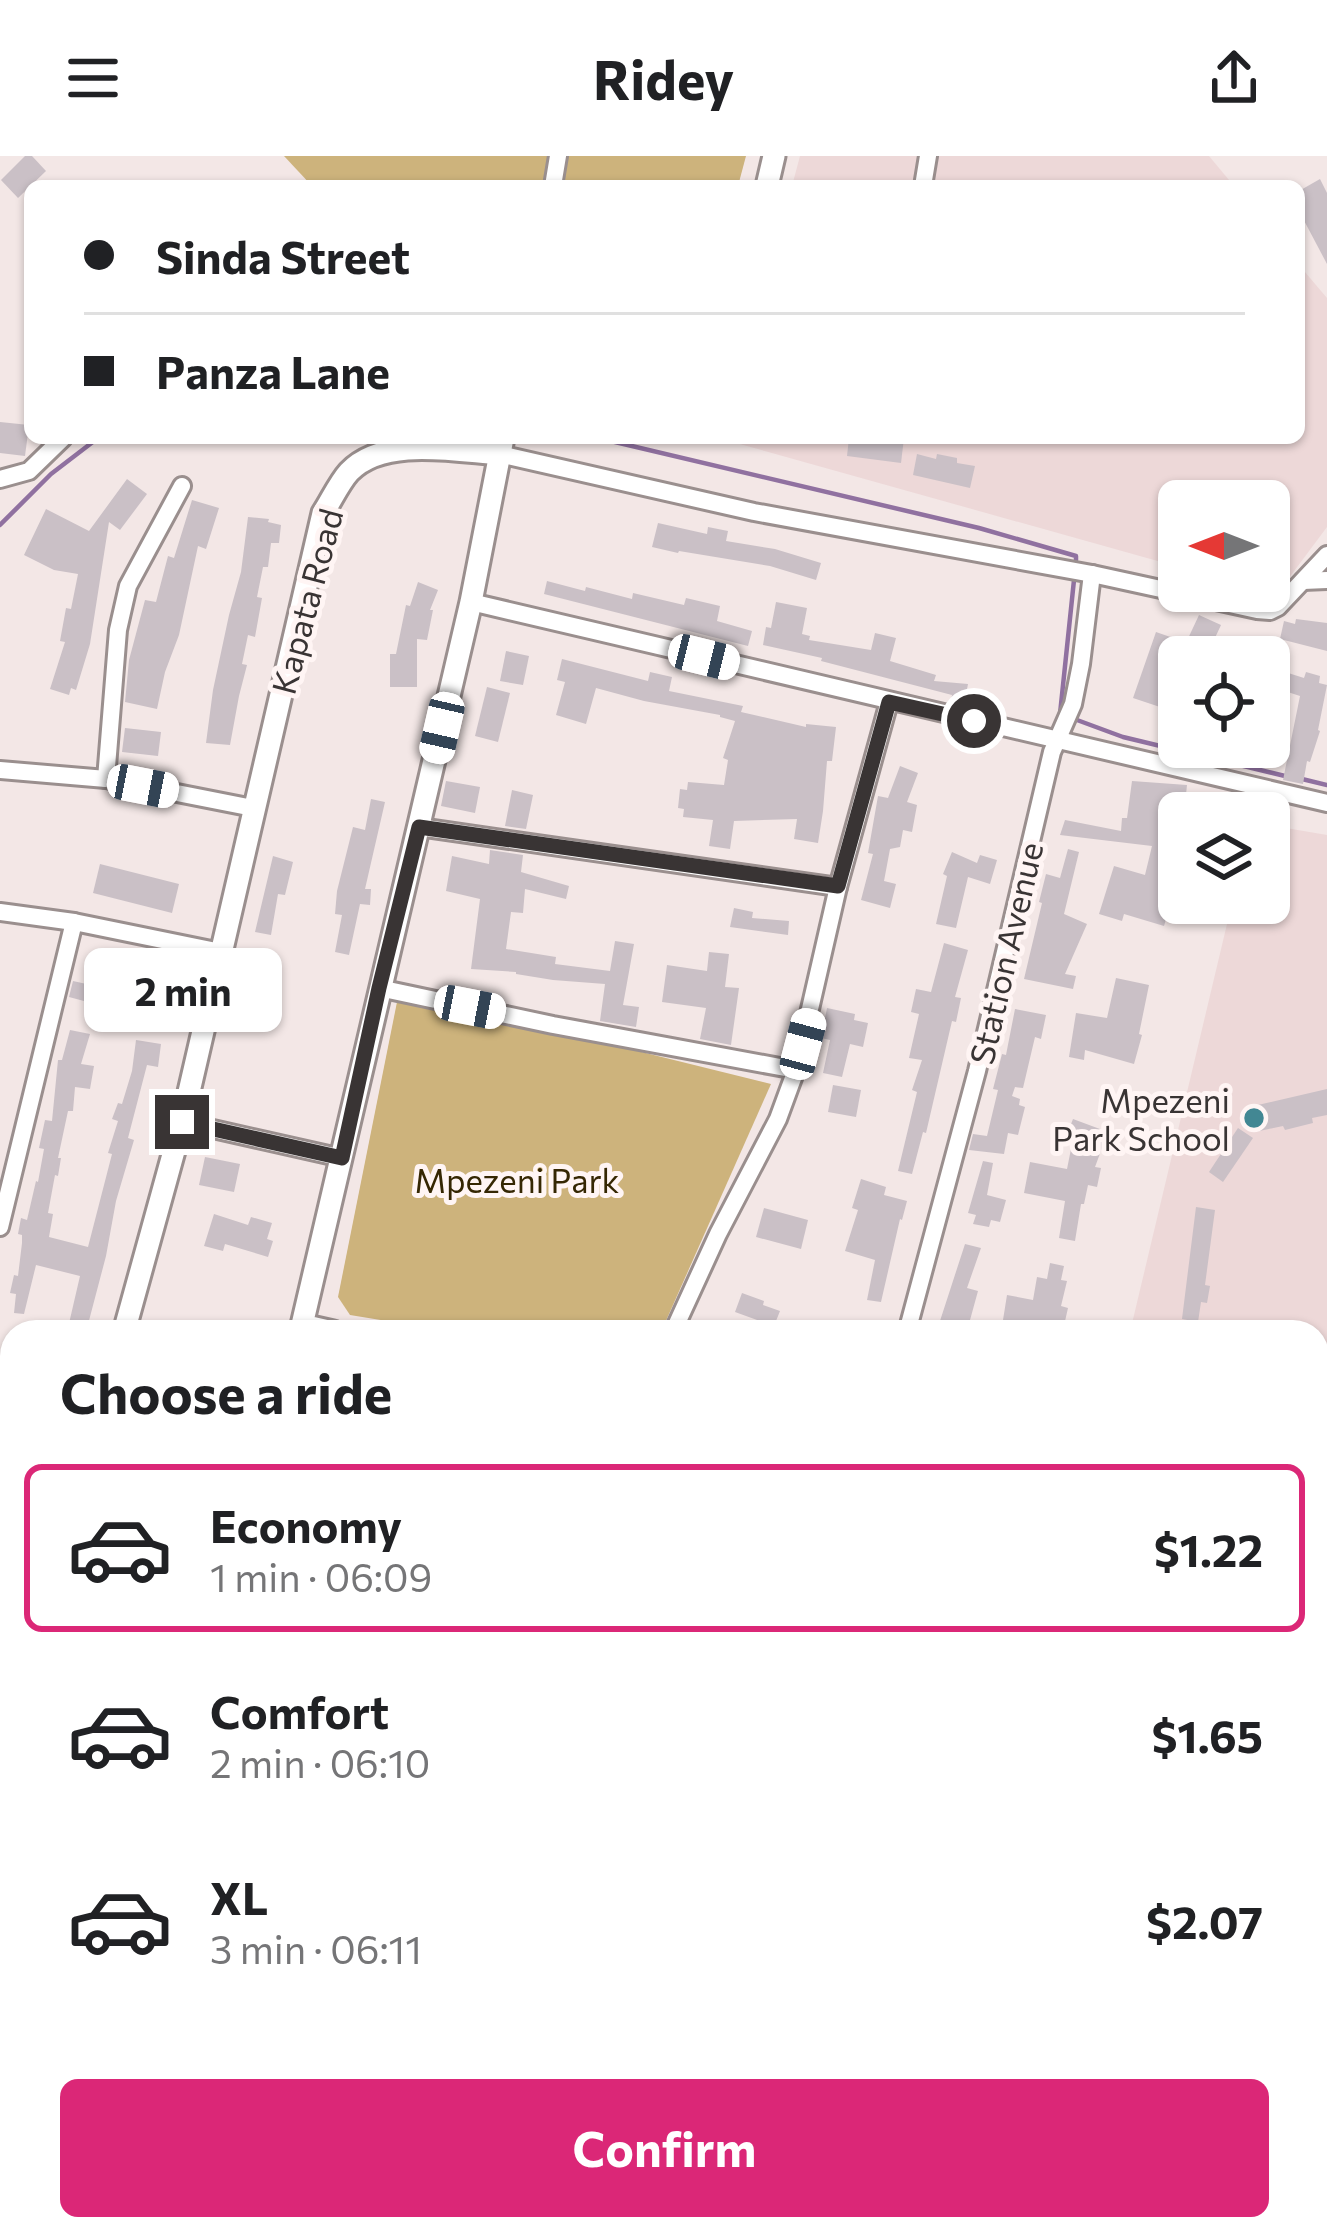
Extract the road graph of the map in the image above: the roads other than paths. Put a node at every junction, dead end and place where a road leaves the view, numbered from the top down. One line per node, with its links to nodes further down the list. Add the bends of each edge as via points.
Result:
1 (57, 444): 3 (street, via 29,471)
2 (501, 446): 6 (street, Kapata Road, via 754,512); 9 (street); 15 (street, Kapata Road, via 393,451 350,471 323,513)
3 (0, 479)
4 (182, 486): 13 (street, via 128,586)
5 (1327, 555): 7 (street)
6 (1092, 574): 7 (street, Kapata Road, via 1270,611); 11 (street, Station Avenue, via 1079,676)
7 (1303, 580): 8 (street)
8 (1327, 580)
9 (471, 602): 10 (street); 16 (street)
10 (889, 702): 11 (street); 17 (street)
11 (1058, 740): 14 (street); 29 (street, Station Avenue)
12 (0, 770): 13 (street)
13 (106, 778): 15 (street)
14 (1327, 803)
15 (254, 808): 20 (street, Kapata Road)
16 (419, 827): 17 (street); 21 (street)
17 (838, 886): 22 (street)
18 (0, 912): 19 (street)
19 (74, 922): 20 (street); 25 (street)
20 (220, 952): 23 (street, Kapata Road)
21 (379, 988): 22 (street); 24 (street)
22 (796, 1070): 28 (street)
23 (182, 1122): 24 (street); 26 (street, Kapata Road)
24 (342, 1158): 27 (street)
25 (0, 1227)
26 (127, 1320)
27 (303, 1320)
28 (679, 1320)
29 (910, 1320)

